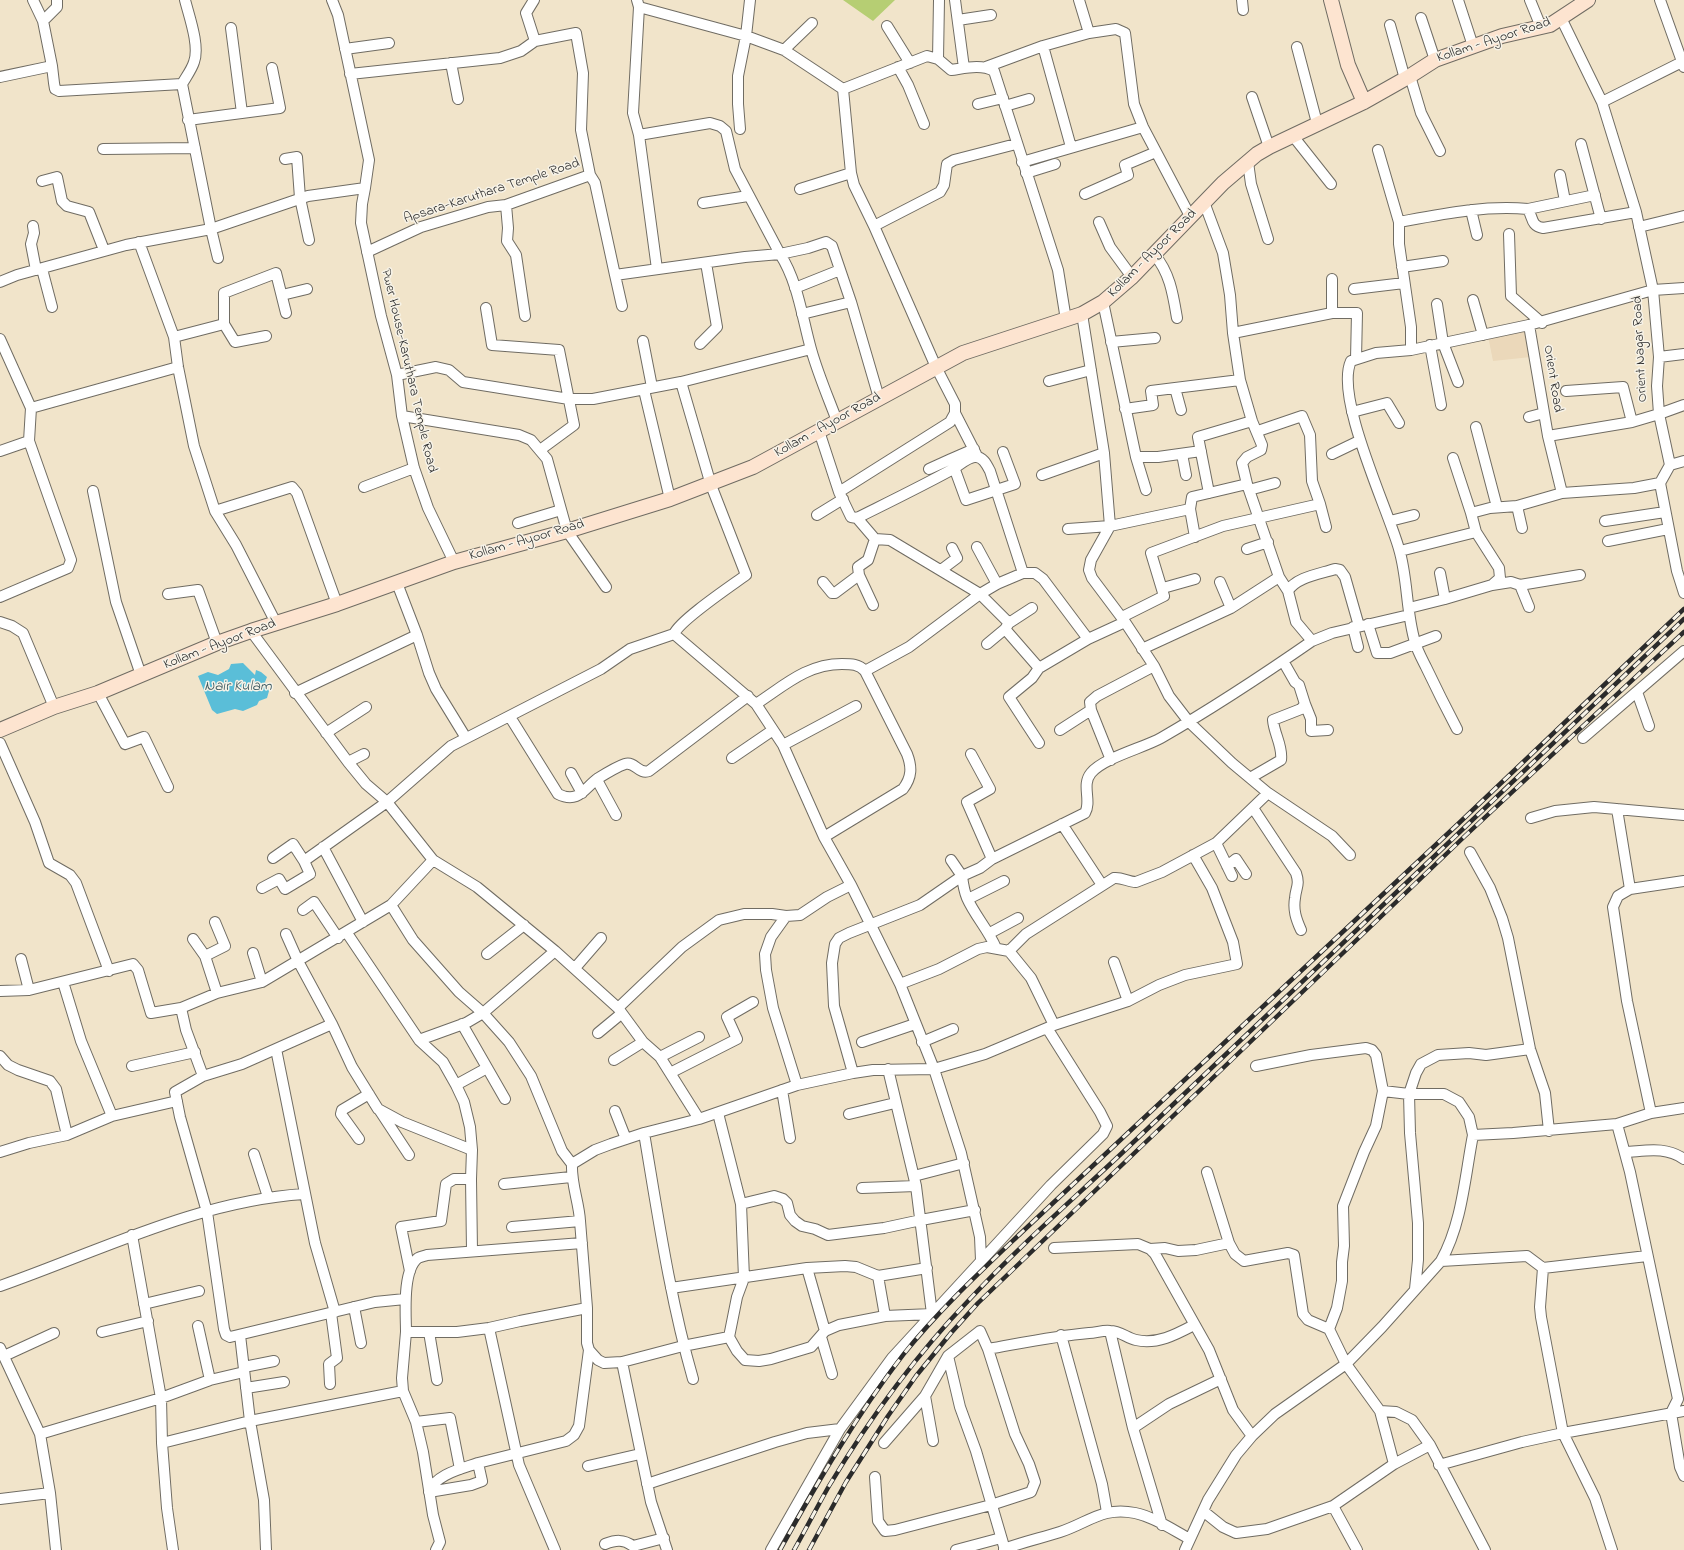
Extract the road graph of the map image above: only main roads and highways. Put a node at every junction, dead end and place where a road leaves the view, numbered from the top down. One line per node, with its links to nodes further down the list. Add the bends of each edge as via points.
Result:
1 (1331, 0): 3 (main road, via 1348,65)
2 (1588, 0): 3 (main road, Kollam - Ayoor Road, via 1550,25 1502,36 1435,60)
3 (1364, 102): 4 (main road, Kollam - Ayoor Road, via 1269,146 1248,162 1223,183 1132,278 1103,302 1066,320 963,353 753,467 670,499 454,562 337,604 251,631)
4 (0, 730)

